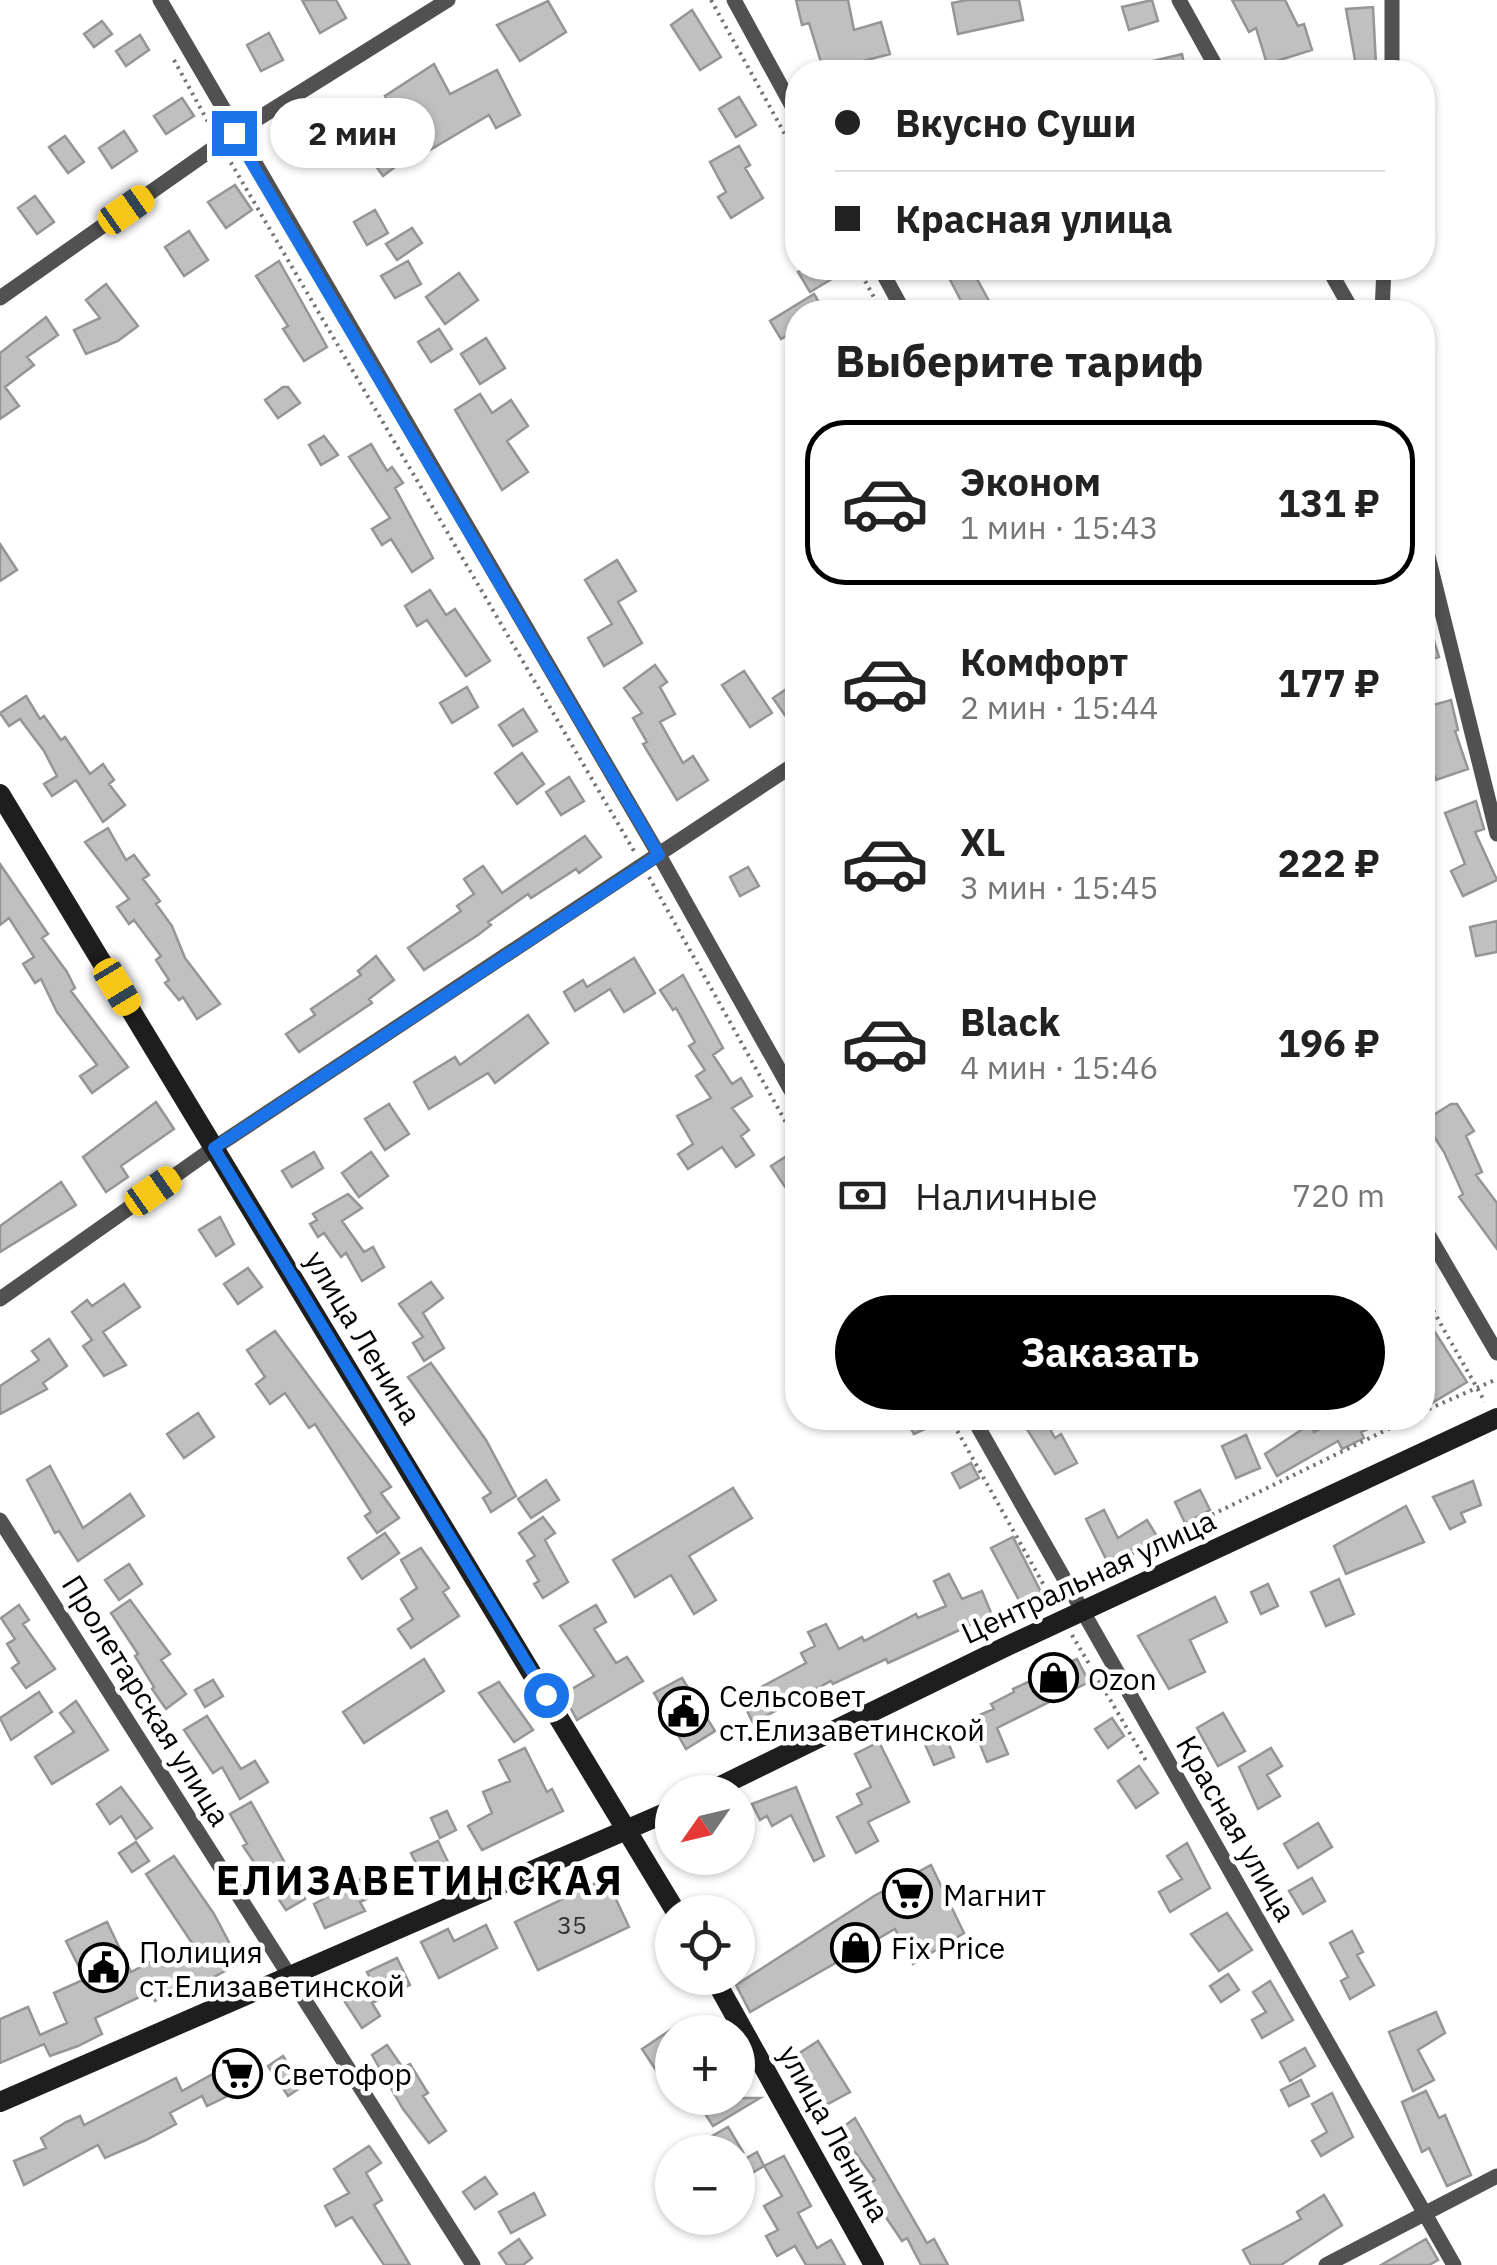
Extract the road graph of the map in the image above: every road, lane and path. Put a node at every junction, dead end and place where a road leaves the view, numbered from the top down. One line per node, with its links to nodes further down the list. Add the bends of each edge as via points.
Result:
1 (160, 0): 11 (street)
2 (448, 0): 11 (street)
3 (711, 0): 12 (path)
4 (734, 0): 10 (street)
5 (1179, 0): 8 (street)
6 (1392, 0): 9 (street)
7 (167, 48): 13 (path)
8 (1213, 60)
9 (1392, 60)
10 (785, 93)
11 (234, 133): 13 (street); 19 (street)
12 (785, 134)
13 (220, 143): 14 (street); 20 (path)
14 (0, 298)
15 (1435, 584): 18 (street)
16 (785, 771): 19 (street)
17 (0, 794): 23 (street, улица Ленина)
18 (1497, 834)
19 (659, 855): 20 (street); 21 (street)
20 (643, 866): 22 (path); 23 (street)
21 (785, 1080)
22 (785, 1121)
23 (214, 1148): 25 (street); 40 (street, улица Ленина)
24 (1435, 1246): 27 (street)
25 (0, 1299)
26 (1435, 1314): 29 (path)
27 (1497, 1353)
28 (1497, 1379): 29 (path)
29 (1475, 1386): 30 (path); 31 (path)
30 (1435, 1406)
31 (1496, 1419): 37 (street, Центральная улица)
32 (980, 1430): 35 (street, Красная улица)
33 (1387, 1430): 35 (path)
34 (0, 1520): 42 (street, Пролетарская улица)
35 (1067, 1585): 36 (path); 37 (street, Красная улица)
36 (1051, 1598)
37 (1082, 1611): 38 (street, Центральная улица); 46 (street, Красная улица)
38 (743, 1775)
39 (655, 1818): 40 (street)
40 (628, 1831): 41 (street, улица Ленина); 42 (street)
41 (666, 1895)
42 (289, 1974): 44 (street); 47 (street, Пролетарская улица)
43 (723, 1995): 48 (street, улица Ленина)
44 (0, 2102)
45 (1497, 2176): 46 (street)
46 (1424, 2212): 49 (street); 50 (street, Красная улица)
47 (473, 2265)
48 (874, 2265)
49 (1326, 2265)
50 (1454, 2265)

